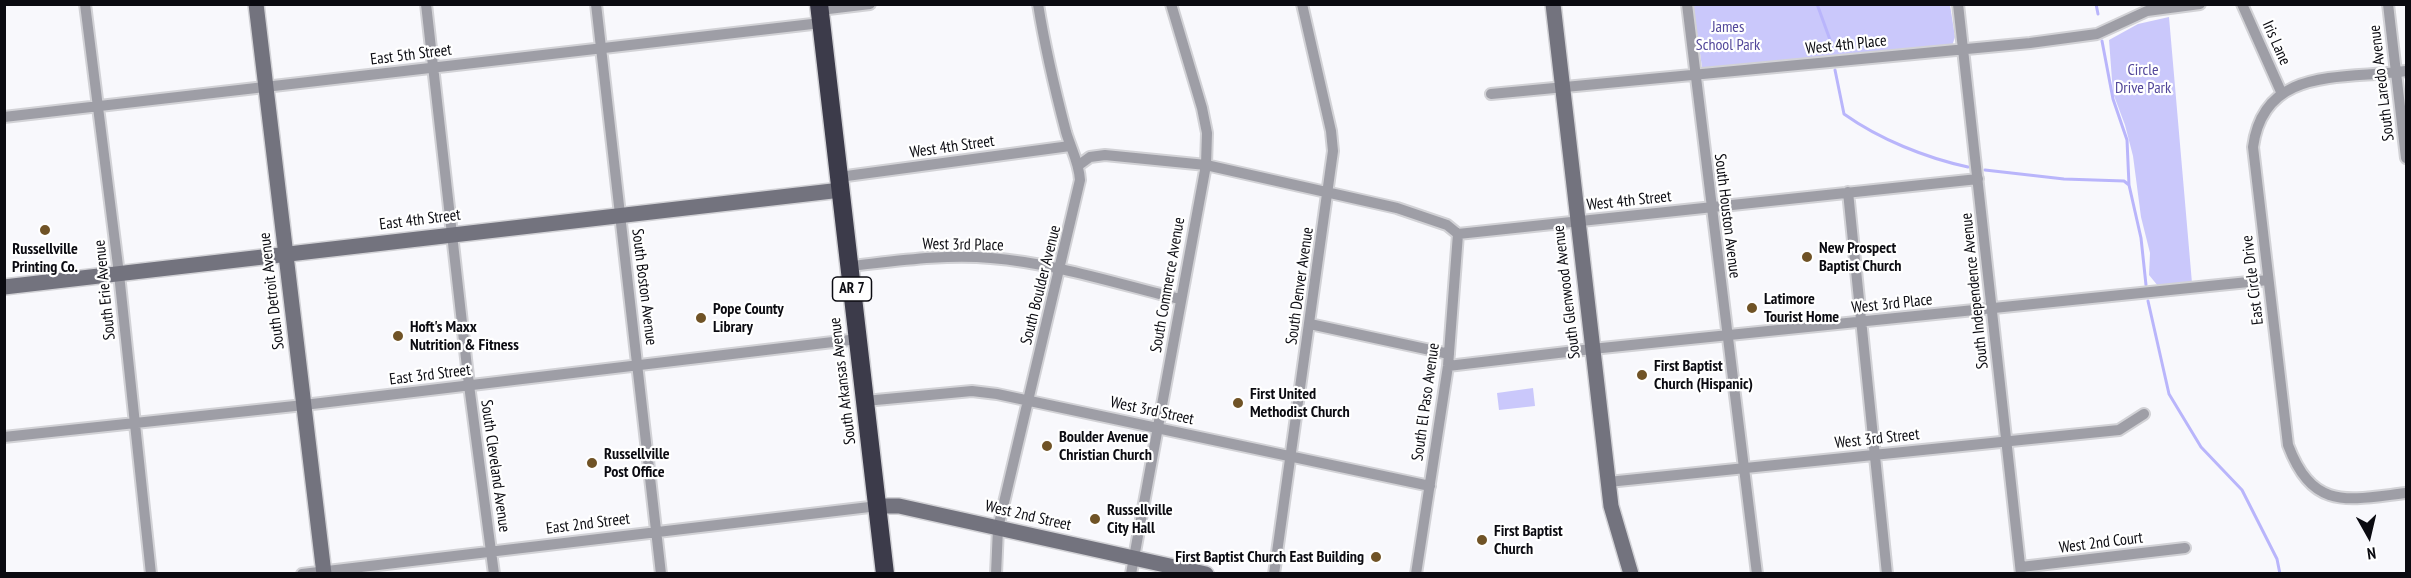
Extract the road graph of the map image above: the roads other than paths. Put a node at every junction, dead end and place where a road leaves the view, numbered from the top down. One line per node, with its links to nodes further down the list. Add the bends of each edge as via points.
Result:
1 (85, 4): 25 (street, South Erie Avenue)
2 (256, 4): 21 (street, South Detroit Avenue)
3 (426, 4): 18 (street, South Cleveland Avenue)
4 (596, 4): 16 (street, South Boston Avenue)
5 (870, 4): 15 (street, East 5th Street)
6 (1038, 4): 27 (street, South Boulder Avenue, via 1046,54)
7 (1171, 4): 30 (street, South Commerce Avenue, via 1202,108 1207,133)
8 (1302, 4): 34 (street, South Denver Avenue, via 1331,131)
9 (1553, 4): 22 (street, South Glenwood Avenue)
10 (1687, 4): 20 (street, South Houston Avenue)
11 (1958, 4): 17 (street, South Independence Avenue)
12 (2199, 4): 17 (street, West 4th Place, via 2147,11 2097,34)
13 (2242, 4): 24 (street, Iris Lane)
14 (2388, 4): 19 (street, South Laredo Avenue)
15 (820, 13): 16 (street, East 5th Street); 32 (highway, South Arkansas Avenue / AR 7)
16 (602, 48): 18 (street, East 5th Street); 36 (street, South Boston Avenue)
17 (1963, 49): 20 (street, West 4th Place); 31 (street, South Independence Avenue)
18 (433, 67): 21 (street, East 5th Street); 38 (street, South Cleveland Avenue)
19 (2402, 72): 24 (street, East Circle Drive, via 2323,78); 28 (street, South Laredo Avenue)
20 (1695, 75): 22 (street, West 4th Place); 35 (street, South Houston Avenue)
21 (266, 87): 25 (street, East 5th Street); 40 (street, South Detroit Avenue)
22 (1564, 87): 23 (street, West 4th Place); 37 (street, South Glenwood Avenue)
23 (1491, 94)
24 (2282, 94): 44 (street, East Circle Drive, via 2262,113 2253,147)
25 (98, 105): 26 (street, East 5th Street); 43 (street, South Erie Avenue)
26 (4, 117)
27 (1070, 146): 29 (street, South Boulder Avenue); 32 (street, West 4th Street)
28 (2406, 158)
29 (1079, 165): 30 (street, via 1090,157 1105,155); 42 (street, South Boulder Avenue, via 1078,198)
30 (1206, 165): 34 (street); 46 (street, South Commerce Avenue)
31 (1978, 179): 33 (street, West 4th Street); 47 (street, South Independence Avenue)
32 (840, 184): 36 (street, East 4th Street); 41 (highway, South Arkansas Avenue / AR 7)
33 (1848, 192): 35 (street, West 4th Street); 48 (street)
34 (1328, 193): 39 (street, via 1397,208 1447,225); 49 (street, South Denver Avenue)
35 (1711, 207): 37 (street, West 4th Street); 50 (street, South Houston Avenue)
36 (620, 215): 38 (street, East 4th Street); 54 (street, South Boston Avenue)
37 (1577, 221): 39 (street, West 4th Street); 52 (street, South Glenwood Avenue)
38 (451, 234): 40 (street, East 4th Street); 56 (street, South Cleveland Avenue)
39 (1458, 234): 53 (street, South El Paso Avenue)
40 (286, 254): 43 (street, East 4th Street); 59 (street, South Detroit Avenue)
41 (849, 266): 42 (street, West 3rd Place, via 945,256 992,258); 51 (highway, South Arkansas Avenue / AR 7)
42 (1060, 270): 46 (street, West 3rd Place); 57 (street, South Boulder Avenue)
43 (119, 274): 45 (street, East 4th Street); 61 (street, South Erie Avenue)
44 (2268, 280): 47 (street, West 3rd Place); 70 (street, East Circle Drive, via 2288,446 2303,479 2335,496 2357,499)
45 (4, 287)
46 (1180, 299): 62 (street, South Commerce Avenue)
47 (1992, 309): 48 (street, West 3rd Place); 64 (street, South Independence Avenue)
48 (1861, 322): 50 (street, West 3rd Place); 65 (street)
49 (1310, 324): 53 (street); 66 (street, South Denver Avenue)
50 (1727, 336): 52 (street, West 3rd Place); 67 (street, South Houston Avenue)
51 (858, 339): 54 (street, East 3rd Street); 58 (highway, South Arkansas Avenue / AR 7)
52 (1592, 349): 55 (street, West 3rd Place); 68 (street, South Glenwood Avenue)
53 (1449, 354): 55 (street, South El Paso Avenue)
54 (639, 366): 56 (street, East 3rd Street); 73 (street, South Boston Avenue)
55 (1448, 366): 69 (street, South El Paso Avenue)
56 (469, 386): 59 (street, East 3rd Street); 75 (street, South Cleveland Avenue)
57 (1029, 399): 58 (street, West 3rd Street, via 972,390); 62 (street, West 3rd Street); 72 (street, South Boulder Avenue)
58 (865, 401): 71 (highway, South Arkansas Avenue / AR 7)
59 (304, 405): 61 (street, East 3rd Street); 78 (street, South Detroit Avenue)
60 (2144, 414): 64 (street, West 3rd Street, via 2119,430)
61 (135, 424): 63 (street, East 3rd Street); 79 (street, South Erie Avenue)
62 (1158, 428): 66 (street, West 3rd Street); 76 (street, South Commerce Avenue)
63 (4, 437)
64 (2007, 441): 65 (street, West 3rd Street); 77 (street, South Independence Avenue)
65 (1875, 454): 67 (street, West 3rd Street); 91 (street)
66 (1290, 456): 69 (street, West 3rd Street); 87 (street, South Denver Avenue)
67 (1743, 468): 68 (street, West 3rd Street); 90 (street, South Houston Avenue)
68 (1608, 482): 89 (street, South Glenwood Avenue)
69 (1430, 486): 88 (street, South El Paso Avenue)
70 (2406, 494)
71 (878, 506): 72 (street, West 2nd Street, via 900,506); 73 (street, East 2nd Street); 83 (highway, South Arkansas Avenue / AR 7)
72 (998, 528): 76 (street, West 2nd Street); 84 (street, South Boulder Avenue)
73 (657, 531): 75 (street, East 2nd Street); 82 (street, South Boston Avenue)
74 (2185, 548): 77 (street, West 2nd Court)
75 (491, 551): 78 (street, East 2nd Street); 81 (street, South Cleveland Avenue)
76 (1133, 558): 85 (street, South Commerce Avenue); 86 (street, West 2nd Street)
77 (2021, 570)
78 (324, 572): 80 (street, East 2nd Street)
79 (151, 573)
80 (302, 573)
81 (494, 573)
82 (662, 573)
83 (885, 573)
84 (996, 573)
85 (1131, 573)
86 (1206, 573)
87 (1274, 573)
88 (1416, 573)
89 (1631, 573)
90 (1756, 573)
91 (1887, 573)

